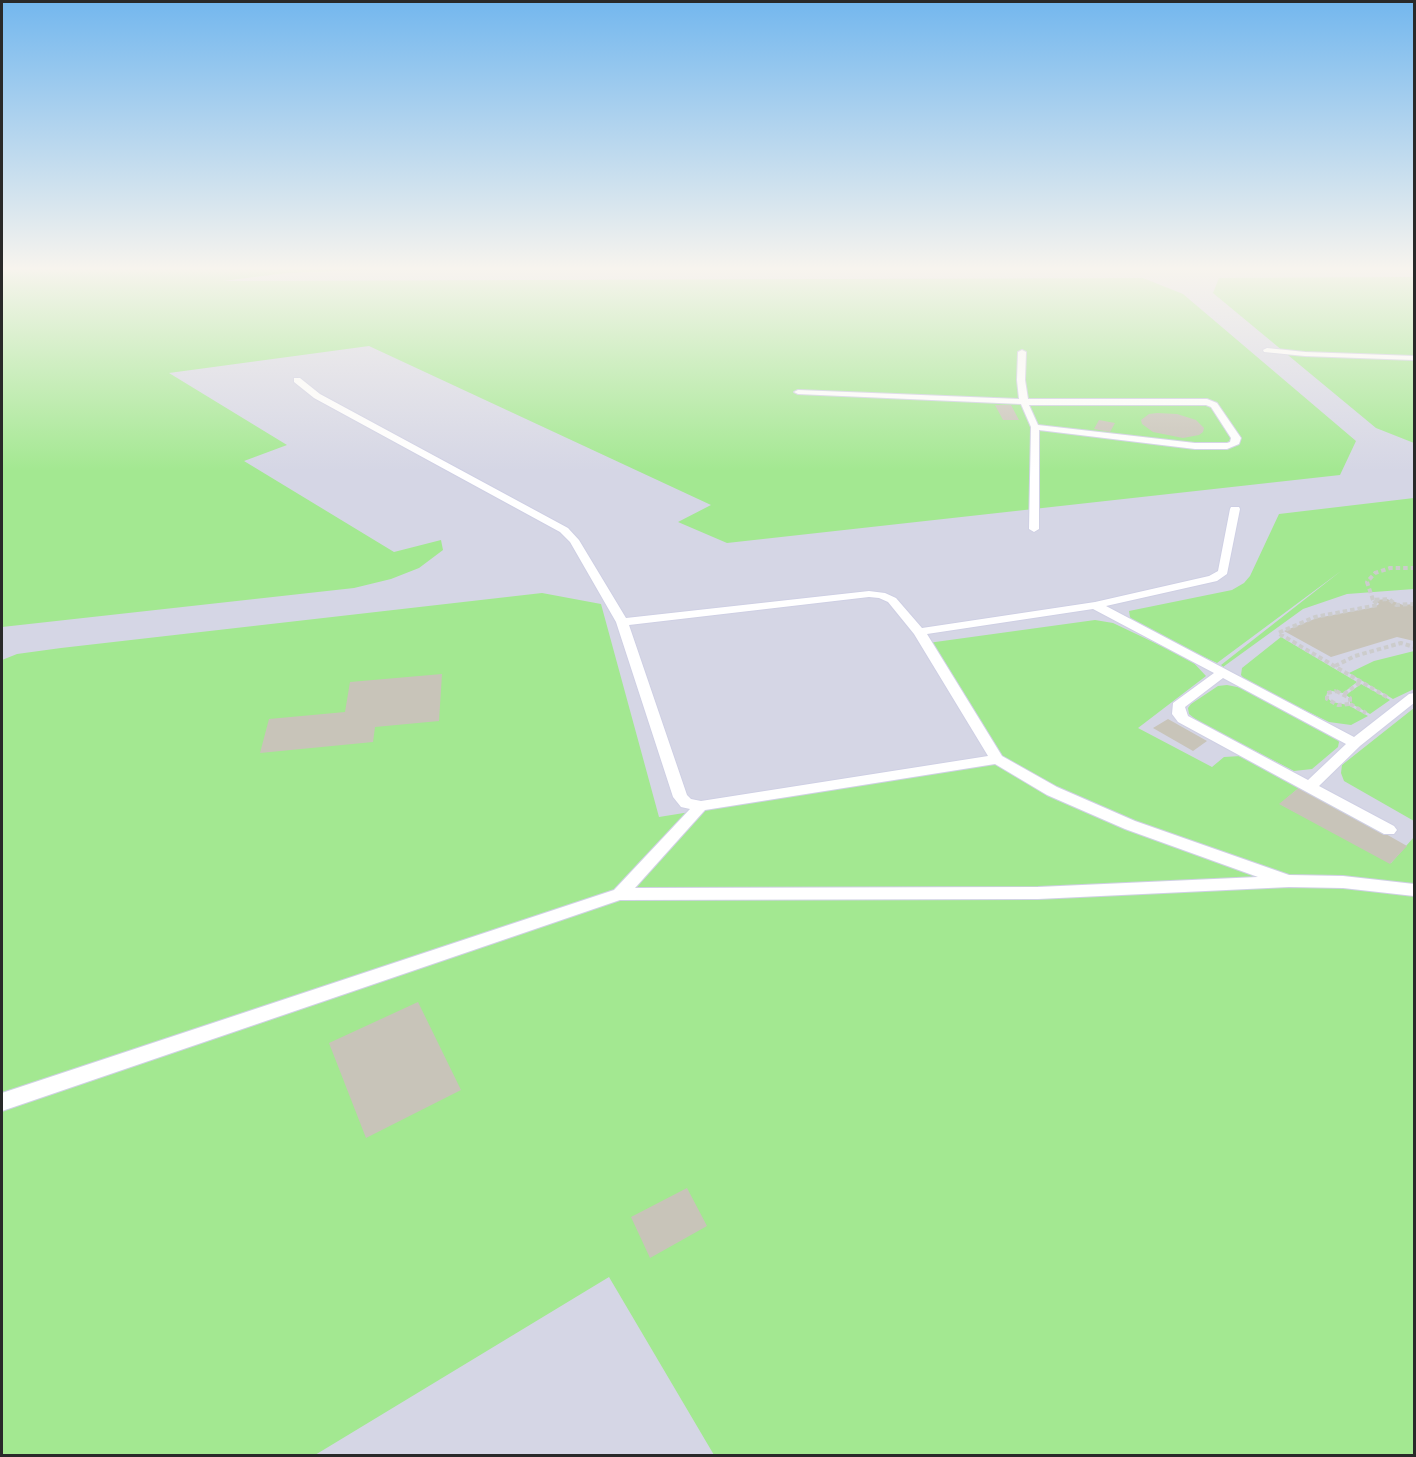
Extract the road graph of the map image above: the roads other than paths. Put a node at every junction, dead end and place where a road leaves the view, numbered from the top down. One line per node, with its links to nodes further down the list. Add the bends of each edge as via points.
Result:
1 (1267, 350): 3 (lane)
2 (1022, 352): 6 (lane)
3 (1414, 358)
4 (297, 380): 13 (lane, via 317,396 570,534)
5 (798, 392): 6 (lane)
6 (1024, 402): 7 (lane); 9 (lane, via 1207,402 1214,405 1236,438 1234,444 1214,447)
7 (1035, 427): 9 (lane); 11 (lane)
8 (1144, 429): 9 (lane)
9 (1145, 441)
10 (1235, 509): 12 (lane, via 1223,572 1213,579)
11 (1034, 530)
12 (1095, 604): 14 (lane); 15 (lane)
13 (622, 622): 14 (lane, via 868,594 892,600); 20 (lane, via 680,797 686,803)
14 (918, 632): 18 (lane)
15 (1222, 673): 17 (lane); 19 (lane, via 1178,706 1179,714)
16 (1409, 702): 17 (lane)
17 (1355, 743): 19 (lane)
18 (997, 759): 20 (lane); 22 (lane, via 1052,791 1130,825)
19 (1310, 787): 21 (lane)
20 (701, 806): 24 (lane)
21 (1389, 830)
22 (1289, 881): 23 (lane); 24 (lane, via 1038,893)
23 (1414, 890)
24 (620, 894): 25 (lane)
25 (2, 1102)

